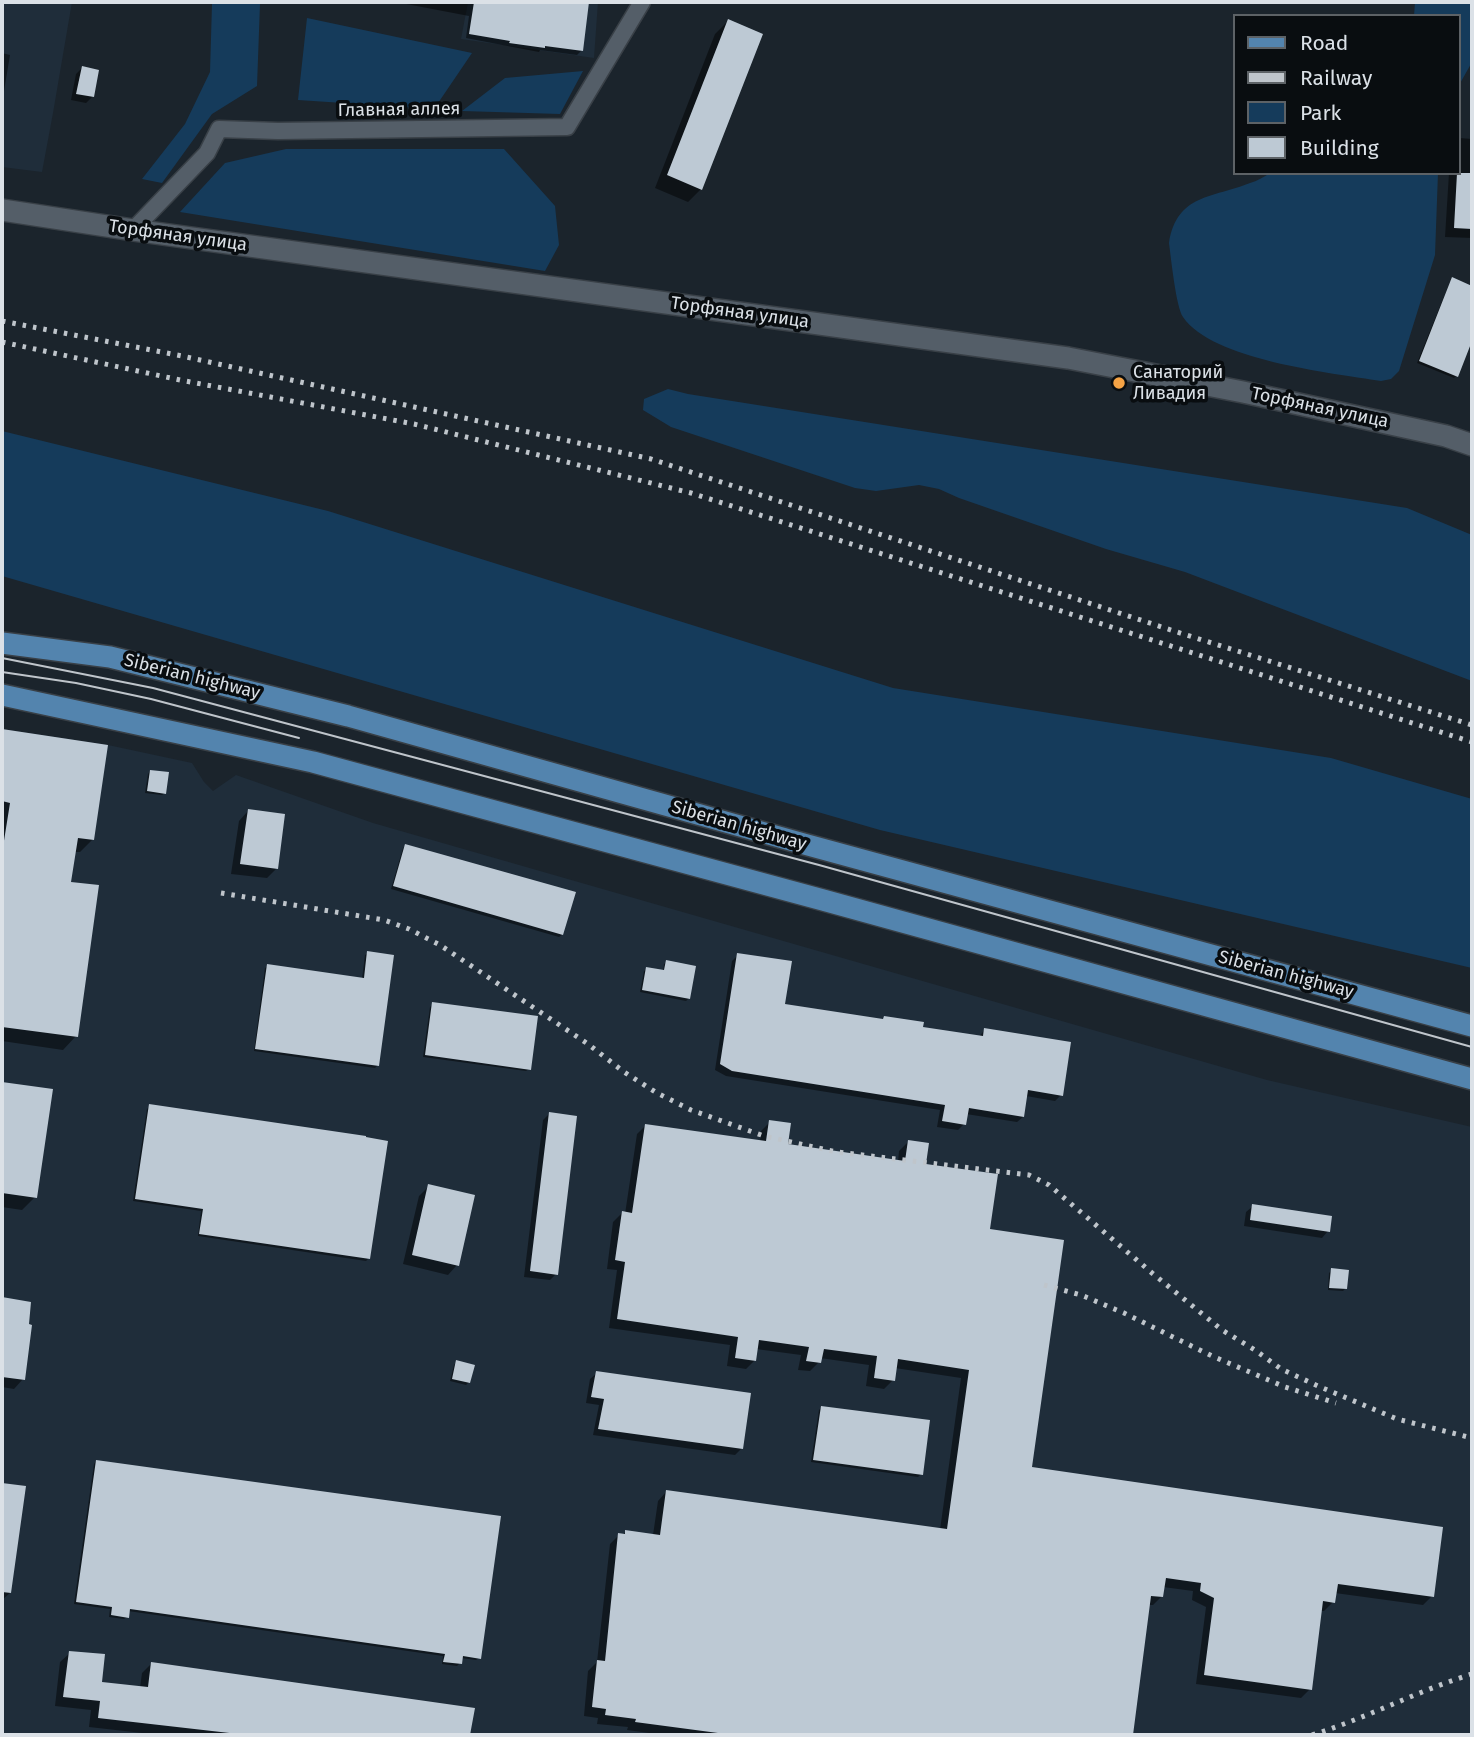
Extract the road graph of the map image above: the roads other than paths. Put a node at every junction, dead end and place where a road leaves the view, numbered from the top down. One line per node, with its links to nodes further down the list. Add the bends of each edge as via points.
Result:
1 (642, 2): 3 (street, Главная аллея, via 567,127 219,129 207,153)
2 (2, 210): 3 (street, Торфяная улица)
3 (133, 230): 4 (street, Торфяная улица, via 1068,358)
4 (1472, 445)
5 (2, 643): 7 (main road, Siberian highway, via 110,657 348,716)
6 (2, 695): 8 (main road, via 313,762)
7 (1472, 1026)
8 (1472, 1079)

